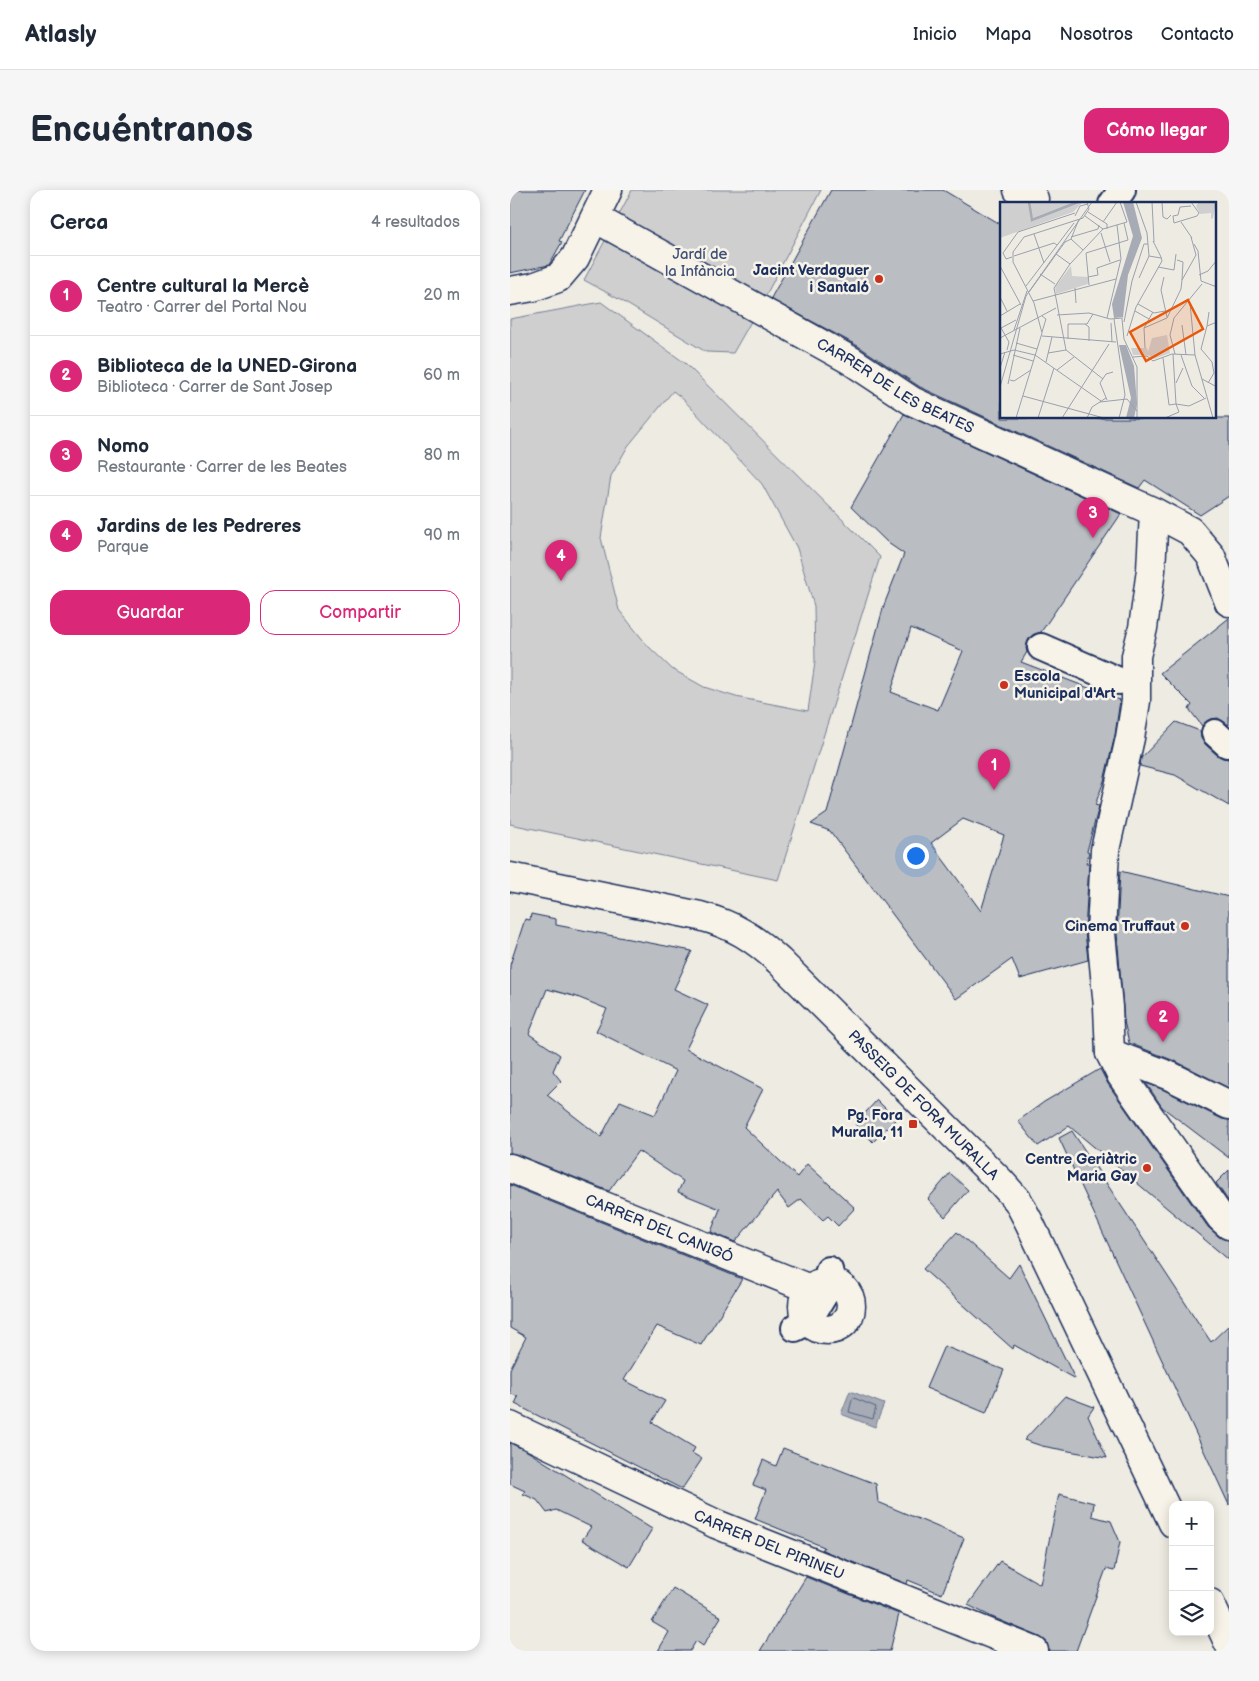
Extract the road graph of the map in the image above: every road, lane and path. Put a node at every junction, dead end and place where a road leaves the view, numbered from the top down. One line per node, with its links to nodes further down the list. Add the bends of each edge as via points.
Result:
1 (608, 190): 4 (street)
2 (1122, 190): 3 (street)
3 (1113, 202)
4 (595, 218): 5 (street, via 575,258 558,278); 6 (street, CARRER DE LES BEATES, via 850,360 912,401)
5 (510, 291)
6 (1143, 506): 7 (street, CARRER DE LES BEATES, via 1190,531 1211,556); 9 (street, via 1151,570 1143,628)
7 (1229, 602)
8 (1041, 647): 9 (street)
9 (1128, 691): 11 (street, via 1130,738 1105,850 1101,934)
10 (510, 877): 17 (street, PASSEIG DE FORA MURALLA, via 721,922 759,942 779,961 1018,1201)
11 (1110, 1053): 12 (street, via 1170,1076); 14 (street, via 1141,1104)
12 (1229, 1106)
13 (510, 1168): 15 (street, CARRER DEL CANIGÓ)
14 (1229, 1225)
15 (824, 1280): 15 (street, via 803,1300 802,1324 833,1330 846,1322 850,1297 843,1287)
16 (510, 1426): 20 (street, CARRER DEL PIRINEU, via 716,1524)
17 (1169, 1515)
18 (1214, 1612): 19 (street)
19 (1229, 1644)
20 (1034, 1651)

